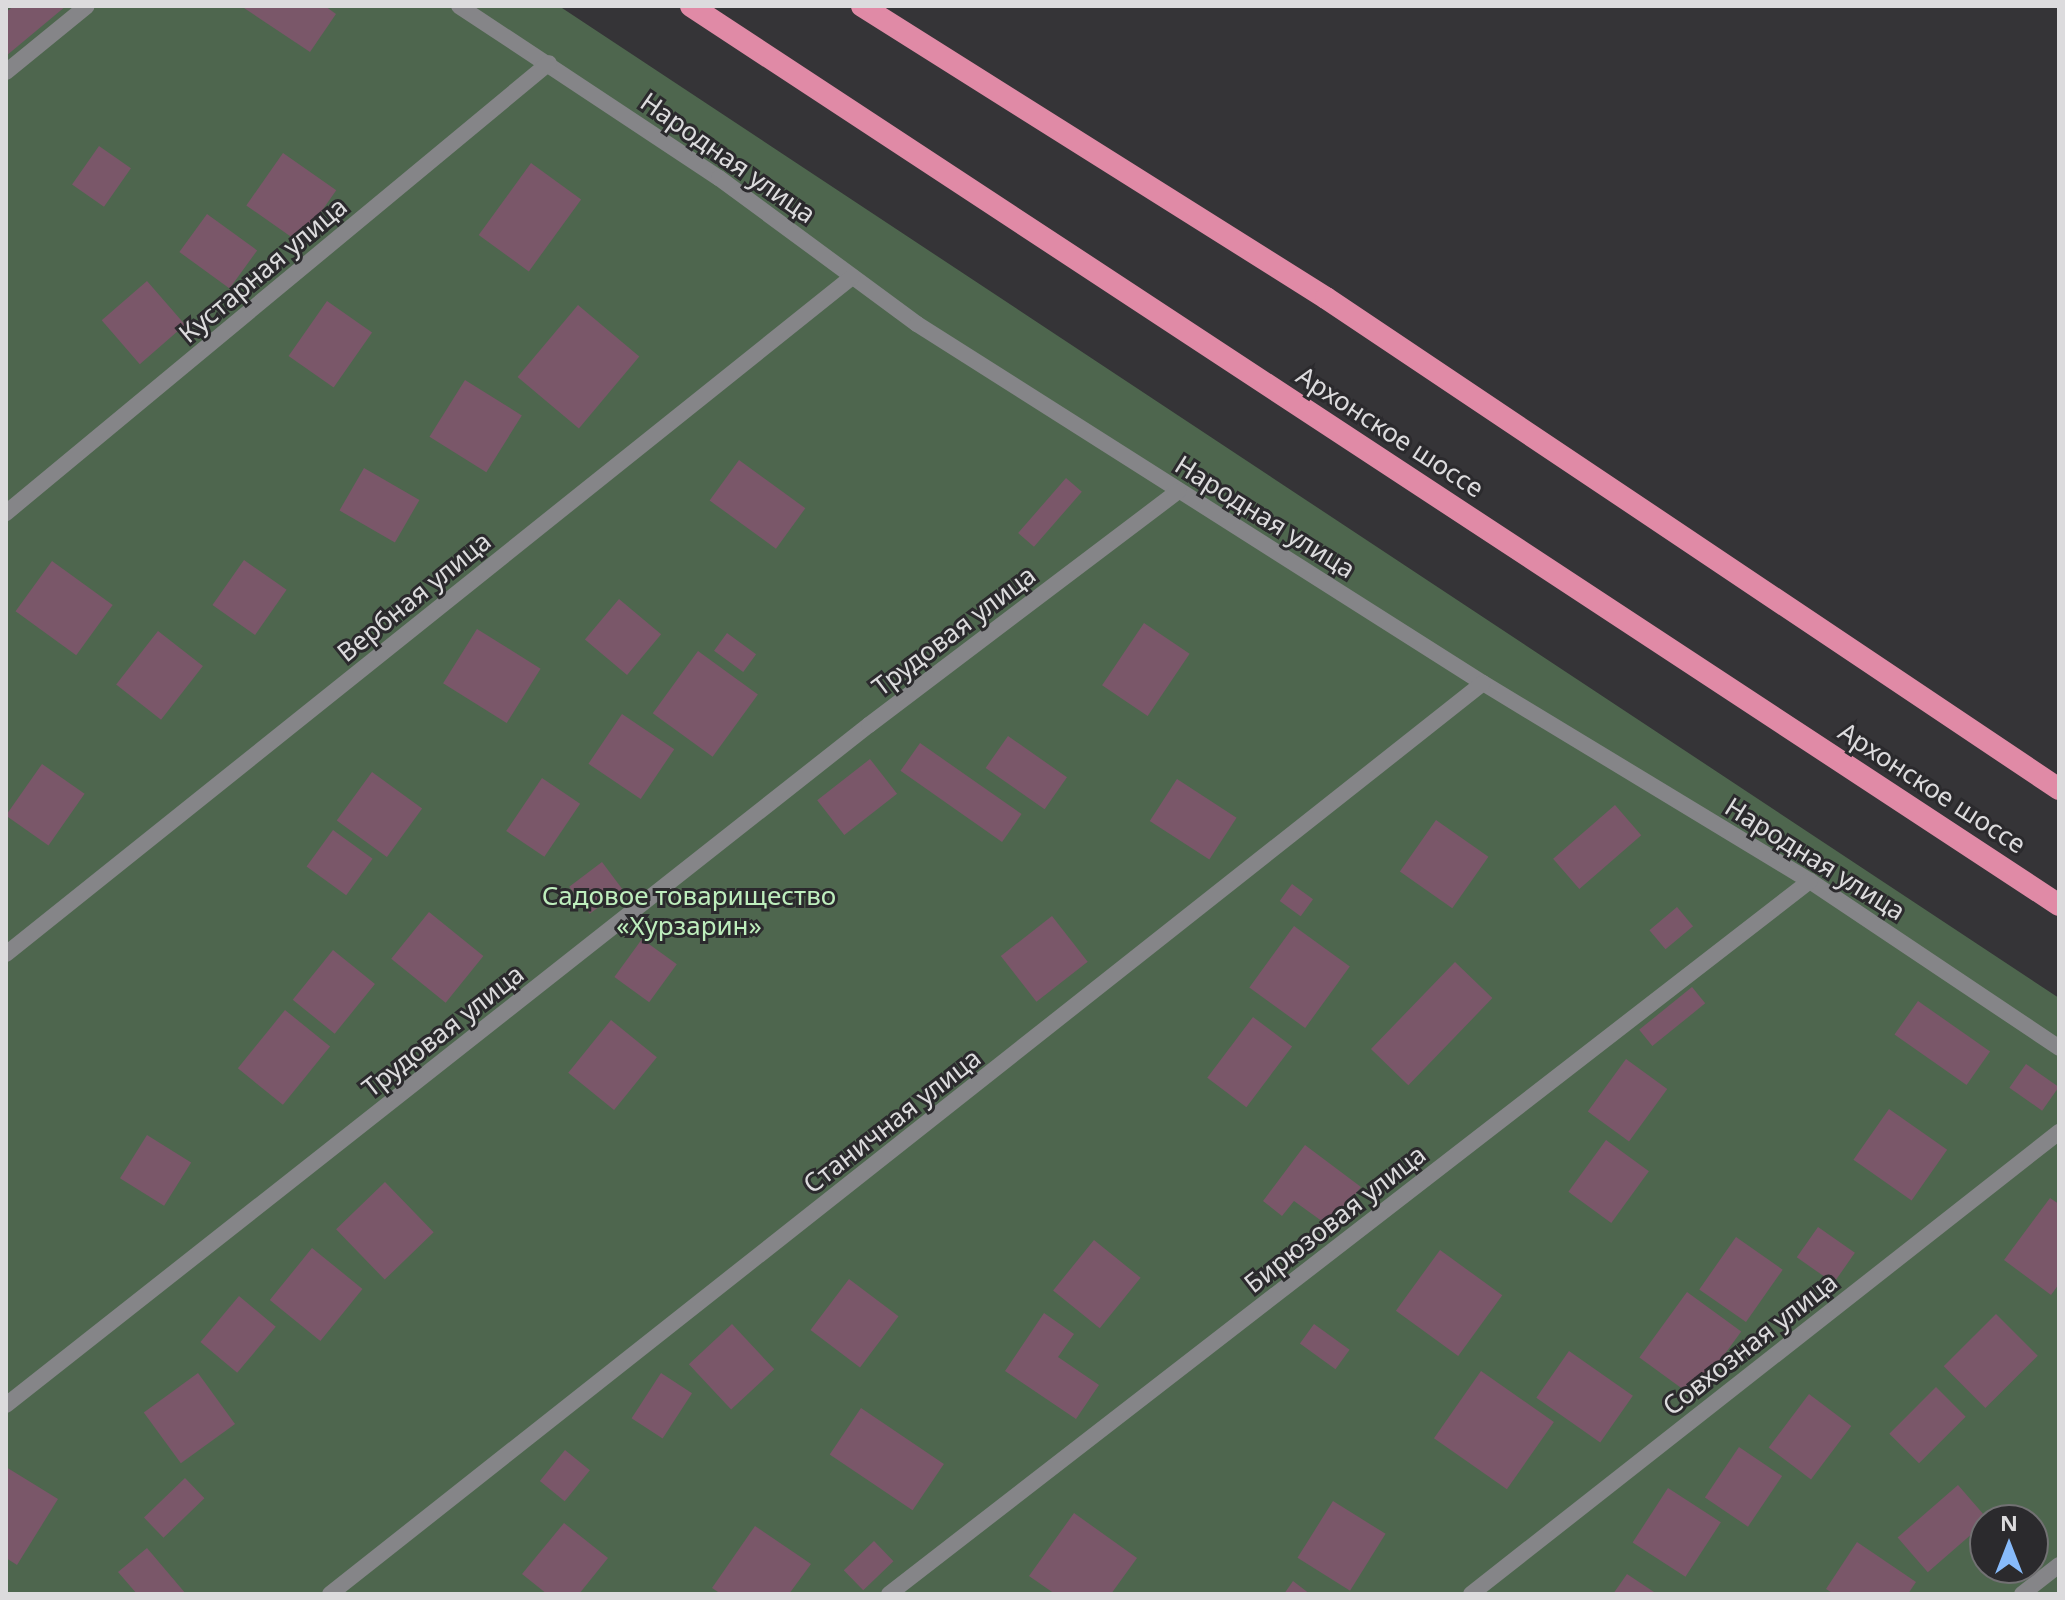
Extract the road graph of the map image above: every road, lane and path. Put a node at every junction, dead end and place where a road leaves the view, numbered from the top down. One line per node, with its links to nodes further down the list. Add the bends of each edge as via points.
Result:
1 (87, 6): 6 (street)
2 (459, 6): 5 (street, Народная улица)
3 (691, 6): 13 (highway, Архонское шоссе)
4 (862, 6): 11 (highway, via 1326,298)
5 (549, 63): 7 (street, Народная улица, via 719,178); 9 (street, Кустарная улица)
6 (6, 72)
7 (852, 277): 8 (street, Народная улица); 14 (street, Вербная улица)
8 (1178, 491): 10 (street, Народная улица); 17 (street, Трудовая улица, via 869,725)
9 (6, 513)
10 (1483, 683): 12 (street, Народная улица); 19 (street, Станичная улица)
11 (2059, 789)
12 (1810, 881): 15 (street, Народная улица); 20 (street, Бирюзовая улица)
13 (2059, 905)
14 (6, 954)
15 (2059, 1048)
16 (2059, 1132): 21 (street, Совхозная улица)
17 (6, 1405)
18 (2059, 1565): 22 (street)
19 (330, 1594)
20 (889, 1594)
21 (1471, 1594)
22 (2022, 1594)

